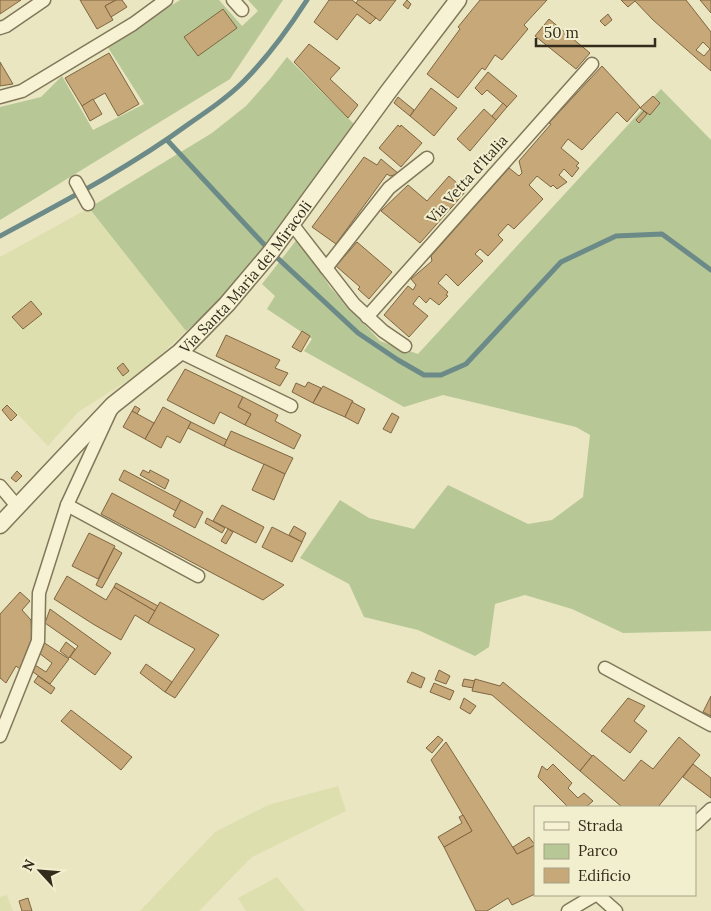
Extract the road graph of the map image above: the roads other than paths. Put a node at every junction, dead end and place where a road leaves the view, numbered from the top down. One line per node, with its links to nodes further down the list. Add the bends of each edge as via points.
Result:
1 (44, 0): 6 (street)
2 (166, 0): 8 (street, via 22,92)
3 (233, 0): 5 (street)
4 (458, 0): 12 (street, Via Santa Maria dei Miracoli)
5 (242, 10)
6 (0, 28)
7 (592, 64): 14 (street, Via Vetta d'Italia)
8 (0, 97)
9 (427, 158): 13 (street, via 389,188)
10 (76, 182): 11 (street)
11 (88, 204)
12 (292, 224): 13 (street); 16 (street, Via Santa Maria dei Miracoli, via 227,304)
13 (326, 268): 14 (street)
14 (367, 317): 15 (street)
15 (405, 346)
16 (180, 352): 17 (street, Via Santa Maria dei Miracoli); 18 (street)
17 (113, 405): 20 (street); 21 (street, Via Santa Maria dei Miracoli)
18 (291, 406)
19 (0, 486): 21 (street)
20 (67, 505): 23 (street); 26 (street, via 39,593 38,641)
21 (17, 506): 22 (street, Via Santa Maria dei Miracoli)
22 (0, 525)
23 (198, 576)
24 (605, 668): 25 (street)
25 (711, 725)
26 (0, 736)
27 (711, 809): 28 (street)
28 (696, 823)
29 (594, 896): 31 (street)
30 (597, 896): 32 (street)
31 (568, 911)
32 (616, 911)

